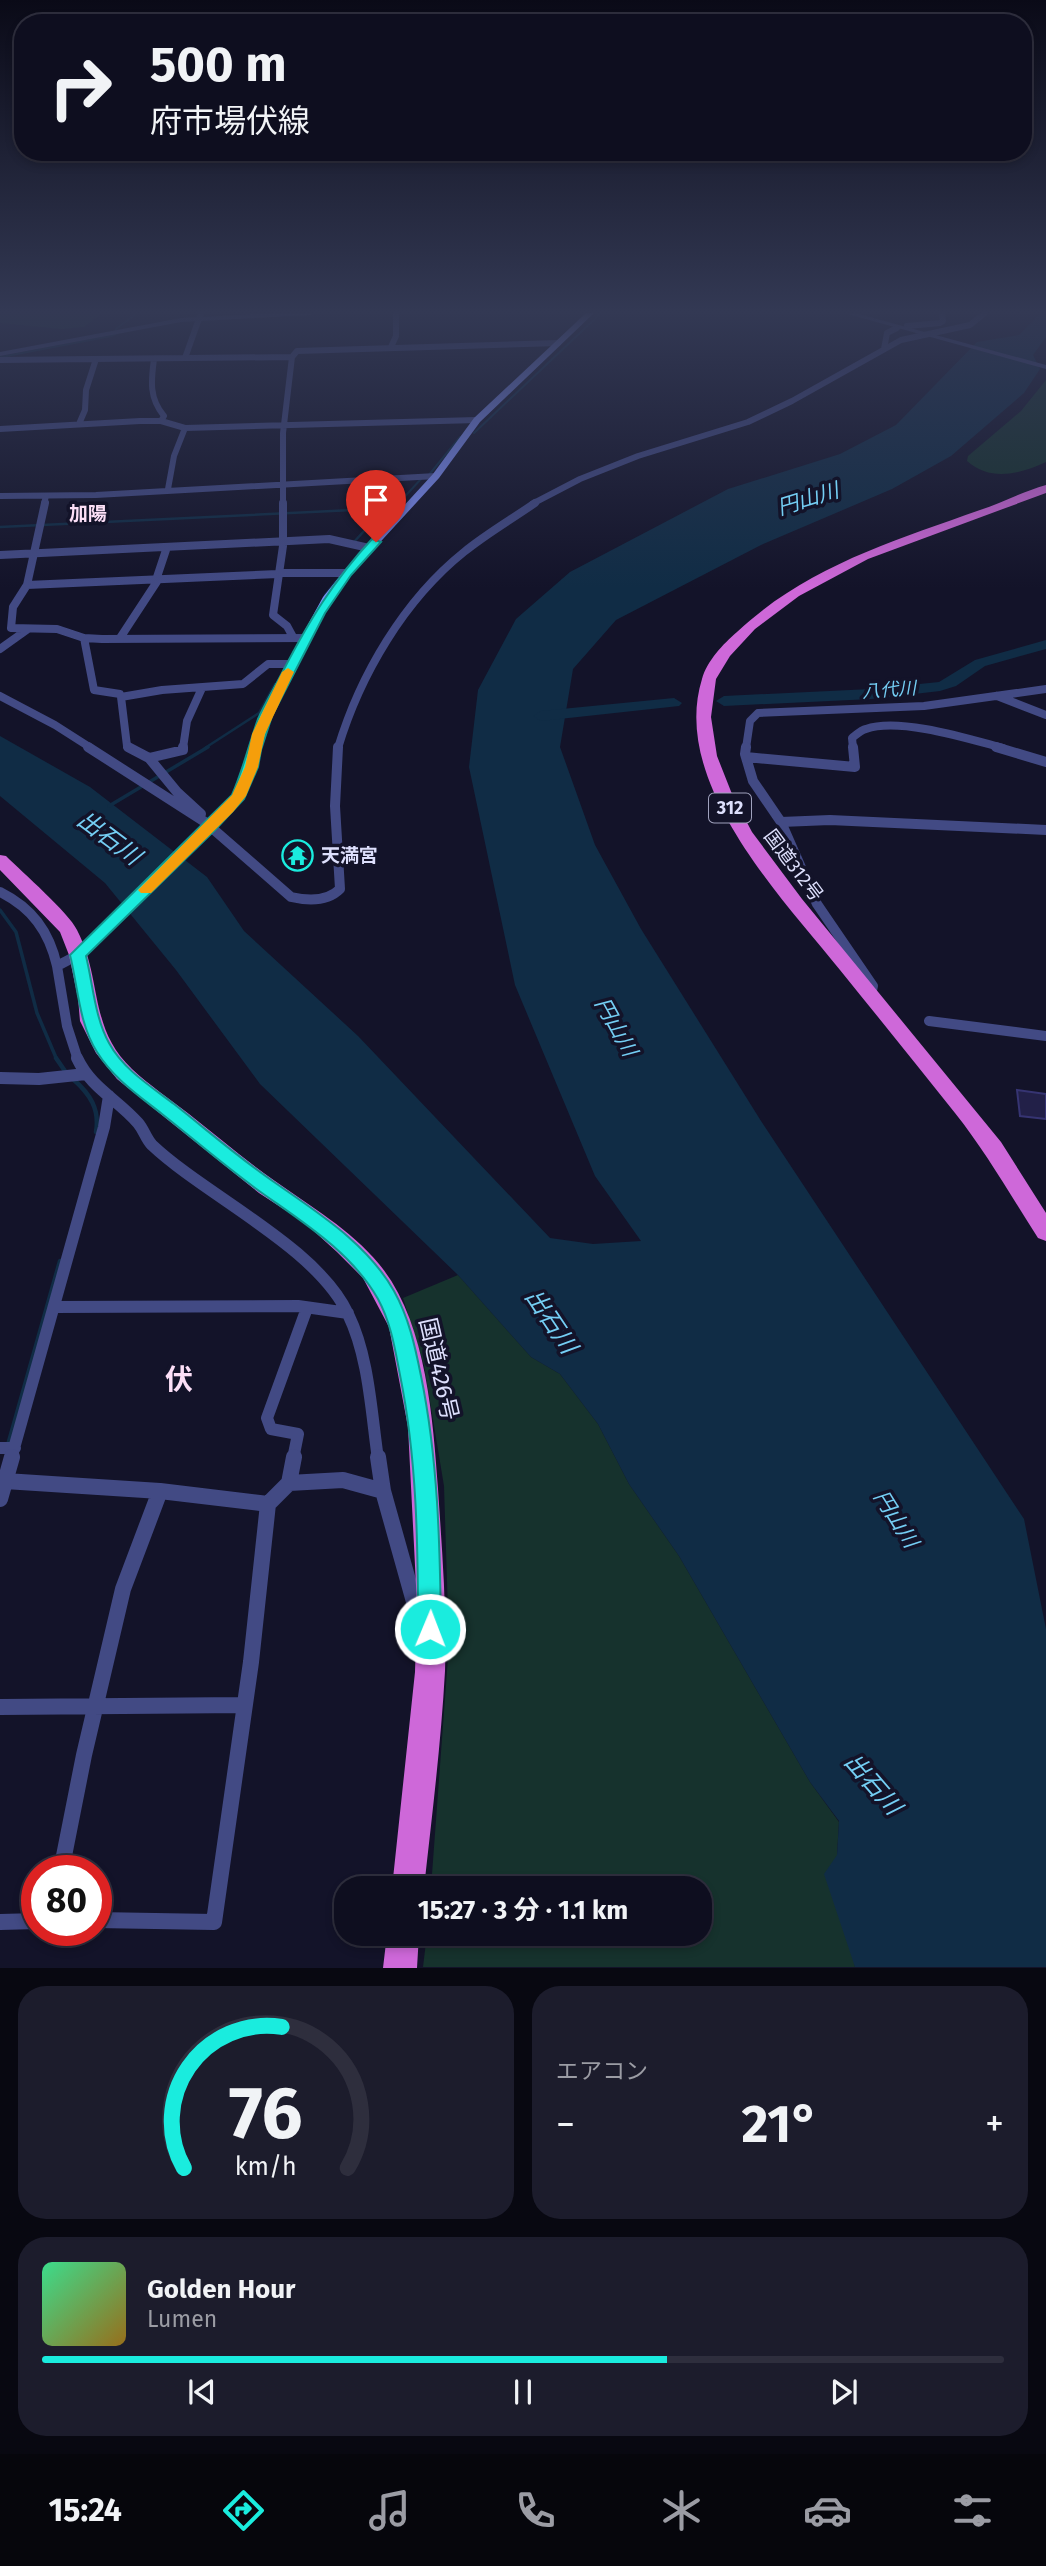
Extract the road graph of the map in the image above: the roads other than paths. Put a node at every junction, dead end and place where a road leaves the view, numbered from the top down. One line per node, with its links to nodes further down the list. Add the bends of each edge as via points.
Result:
1 (85, 405): 8 (street)
2 (154, 405): 7 (street, via 164,416)
3 (286, 405): 9 (street)
4 (493, 405): 6 (main road)
5 (784, 405): 46 (street, via 748,422 638,456 565,486 487,534 429,585 369,668 338,748 335,806 340,889 335,894 313,901 290,897)
6 (477, 420): 9 (street); 12 (main road)
7 (161, 421): 8 (street); 10 (street)
8 (79, 424): 11 (street)
9 (284, 425): 10 (street); 13 (street)
10 (185, 428): 14 (street)
11 (0, 429)
12 (436, 476): 13 (street); 20 (main road)
13 (282, 484): 14 (street); 18 (street)
14 (168, 489): 17 (street)
15 (1046, 489): 51 (highway, 国道312号 / 312, via 878,552 807,584 741,636 714,666 708,681 706,741 730,809 768,869)
16 (0, 496): 17 (street)
17 (46, 496): 21 (street)
18 (282, 541): 19 (street); 20 (street, via 329,539); 24 (street)
19 (167, 547): 21 (street); 25 (street)
20 (369, 548): 23 (main road)
21 (34, 554): 22 (street); 26 (street)
22 (0, 555)
23 (347, 573): 24 (street); 33 (main road)
24 (279, 574): 25 (street); 30 (street, via 273,615)
25 (157, 580): 26 (street); 32 (street)
26 (27, 585): 28 (street)
27 (0, 606): 28 (street)
28 (13, 607): 29 (street, via 11,628)
29 (28, 629): 31 (street, via 57,629); 34 (street)
30 (293, 637): 32 (street); 33 (street)
31 (84, 638): 32 (street); 40 (street, via 94,690)
32 (120, 638)
33 (307, 638): 35 (main road)
34 (0, 649)
35 (293, 664): 36 (street, via 268,664 243,684); 46 (main road, via 258,734 245,784 228,810)
36 (202, 688): 40 (street); 43 (street, via 187,721 183,750)
37 (1046, 689): 39 (street)
38 (0, 696): 46 (street, via 55,725)
39 (997, 696): 41 (street); 42 (street, via 924,706 758,713 750,721)
40 (121, 697): 43 (street, via 127,746)
41 (1046, 715)
42 (746, 757): 44 (street, via 855,767 852,738 874,726 970,739); 45 (street, via 753,781)
43 (149, 758): 46 (street, via 203,815)
44 (1046, 762)
45 (781, 822): 47 (street); 51 (street, via 817,904 873,986)
46 (206, 828): 50 (main road, via 99,936)
47 (1046, 830)
48 (0, 860): 50 (highway, 国道426号, via 68,930)
49 (0, 892): 50 (street, via 28,909)
50 (68, 961): 54 (street, via 70,1036); 68 (highway, 国道426号, via 88,998 90,1021 103,1048 124,1074 267,1187 313,1217 371,1271 387,1296 401,1328 421,1427 429,1547)
51 (871, 995): 57 (highway, 国道312号 / 312, via 972,1120)
52 (929, 1021): 53 (street)
53 (1046, 1036)
54 (86, 1074): 55 (street); 56 (street)
55 (0, 1078)
56 (109, 1096): 58 (street); 60 (street, via 146,1131 150,1143 278,1238 323,1278)
57 (1046, 1232)
58 (54, 1307): 59 (street); 61 (street)
59 (307, 1308): 60 (street); 63 (street, via 267,1418 271,1429 298,1434)
60 (348, 1313): 64 (street, via 364,1364)
61 (7, 1448): 62 (street)
62 (5, 1480): 65 (street); 66 (street)
63 (289, 1483): 64 (street, via 343,1480); 67 (street)
64 (383, 1491): 68 (street)
65 (160, 1492): 67 (street); 71 (street, via 123,1589)
66 (0, 1499)
67 (268, 1504): 69 (street)
68 (429, 1653): 73 (highway, 国道426号)
69 (245, 1705): 71 (street); 74 (street, via 214,1922)
70 (0, 1707): 71 (street)
71 (96, 1707): 72 (street)
72 (64, 1855)
73 (409, 1876)
74 (112, 1920)
75 (21, 1921): 76 (street)
76 (0, 1922)
77 (402, 1946): 78 (highway)
78 (400, 1968)

